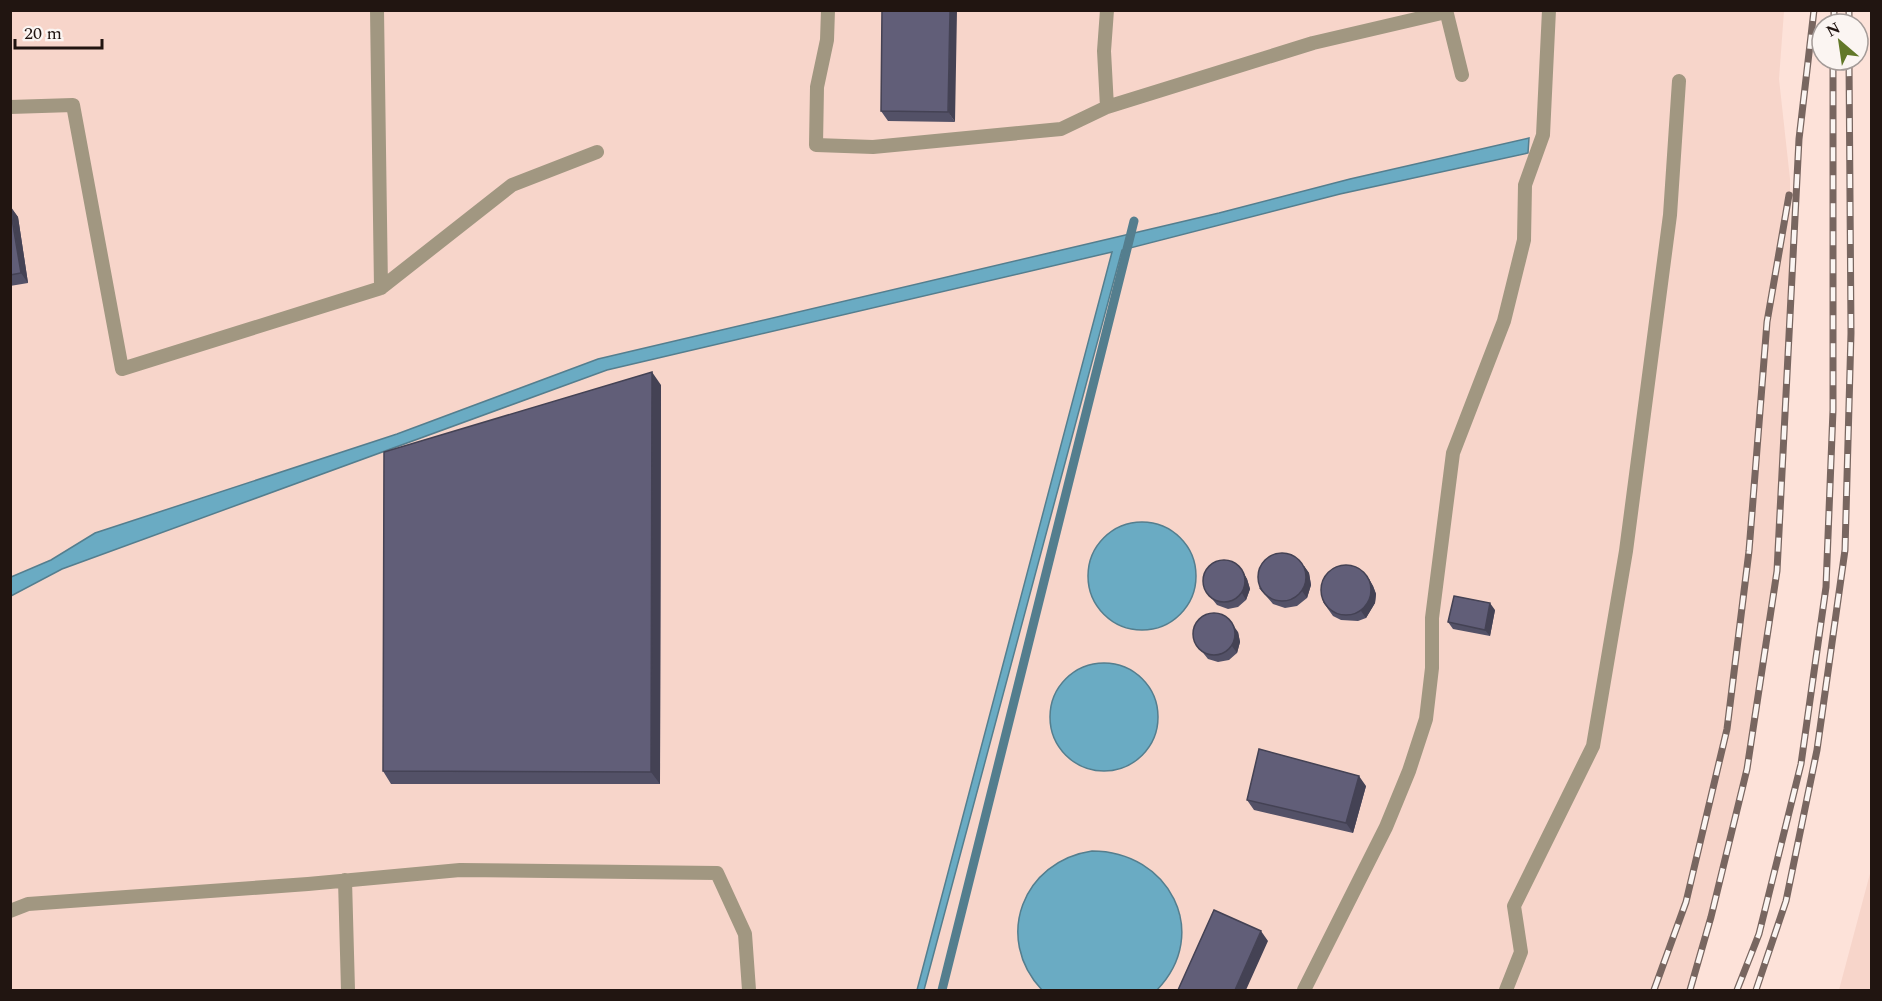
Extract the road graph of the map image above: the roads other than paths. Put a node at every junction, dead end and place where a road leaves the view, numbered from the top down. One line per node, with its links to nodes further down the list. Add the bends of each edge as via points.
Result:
1 (377, 10): 11 (lane)
2 (828, 10): 9 (lane, via 827,40 817,87 816,146 873,147 1060,129)
3 (1107, 10): 9 (lane)
4 (1549, 10): 16 (lane, via 1543,135 1525,186 1524,240 1504,321 1452,453 1432,618 1426,719 1386,827)
5 (1446, 11): 6 (lane); 9 (lane, via 1313,43)
6 (1462, 75)
7 (1679, 81): 17 (lane, via 1670,215 1626,551 1593,746 1514,906 1521,952)
8 (10, 107): 11 (lane, via 73,105 123,369)
9 (1107, 107)
10 (597, 152): 11 (lane, via 512,185)
11 (381, 288)
12 (345, 880): 13 (lane, via 28,904); 14 (lane); 15 (lane, via 460,870 717,873 745,934)
13 (10, 911)
14 (348, 990)
15 (749, 990)
16 (1304, 990)
17 (1506, 990)

